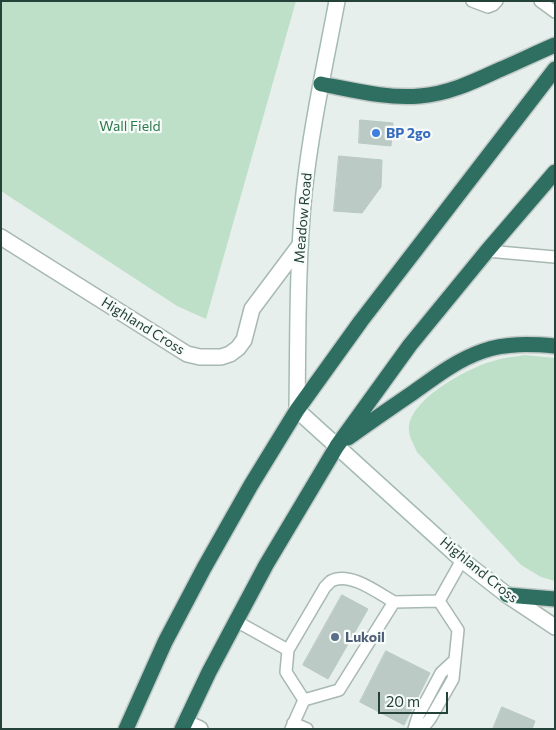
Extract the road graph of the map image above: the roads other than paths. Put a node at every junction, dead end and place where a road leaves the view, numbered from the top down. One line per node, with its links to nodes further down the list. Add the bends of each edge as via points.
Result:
1 (337, 1): 8 (main road, Meadow Road)
2 (472, 1): 3 (lane, via 488,7)
3 (497, 1)
4 (540, 1): 5 (lane)
5 (555, 12)
6 (555, 45): 8 (highway, via 468,85 436,94 383,95)
7 (555, 69): 15 (highway, via 361,321)
8 (321, 84): 11 (main road, Meadow Road, via 308,159)
9 (555, 172): 12 (highway)
10 (1, 237): 11 (main road, Highland Cross, via 187,354 212,357 230,354 238,348 244,340 252,309)
11 (300, 245): 15 (main road, Meadow Road)
12 (487, 251): 13 (lane); 16 (highway, via 410,345)
13 (555, 257)
14 (555, 346): 16 (highway, via 500,346 465,358)
15 (297, 410): 16 (main road, Highland Cross); 29 (highway, via 199,577 165,642)
16 (337, 446): 17 (main road, Highland Cross); 22 (highway)
17 (462, 560): 18 (main road, Highland Cross); 20 (lane)
18 (508, 595): 19 (highway); 23 (main road, Highland Cross)
19 (555, 599)
20 (438, 601): 21 (lane); 25 (lane, via 458,630)
21 (394, 602): 24 (lane, via 354,579 332,580); 26 (lane, via 340,690)
22 (236, 621): 24 (lane); 27 (highway)
23 (555, 627)
24 (288, 650): 26 (lane, via 286,672)
25 (455, 660): 32 (lane, via 441,673); 33 (lane, via 453,679)
26 (304, 700): 28 (lane)
27 (184, 725): 30 (main road)
28 (292, 726): 31 (lane)
29 (126, 729)
30 (200, 729)
31 (307, 729)
32 (414, 729)
33 (422, 729)

